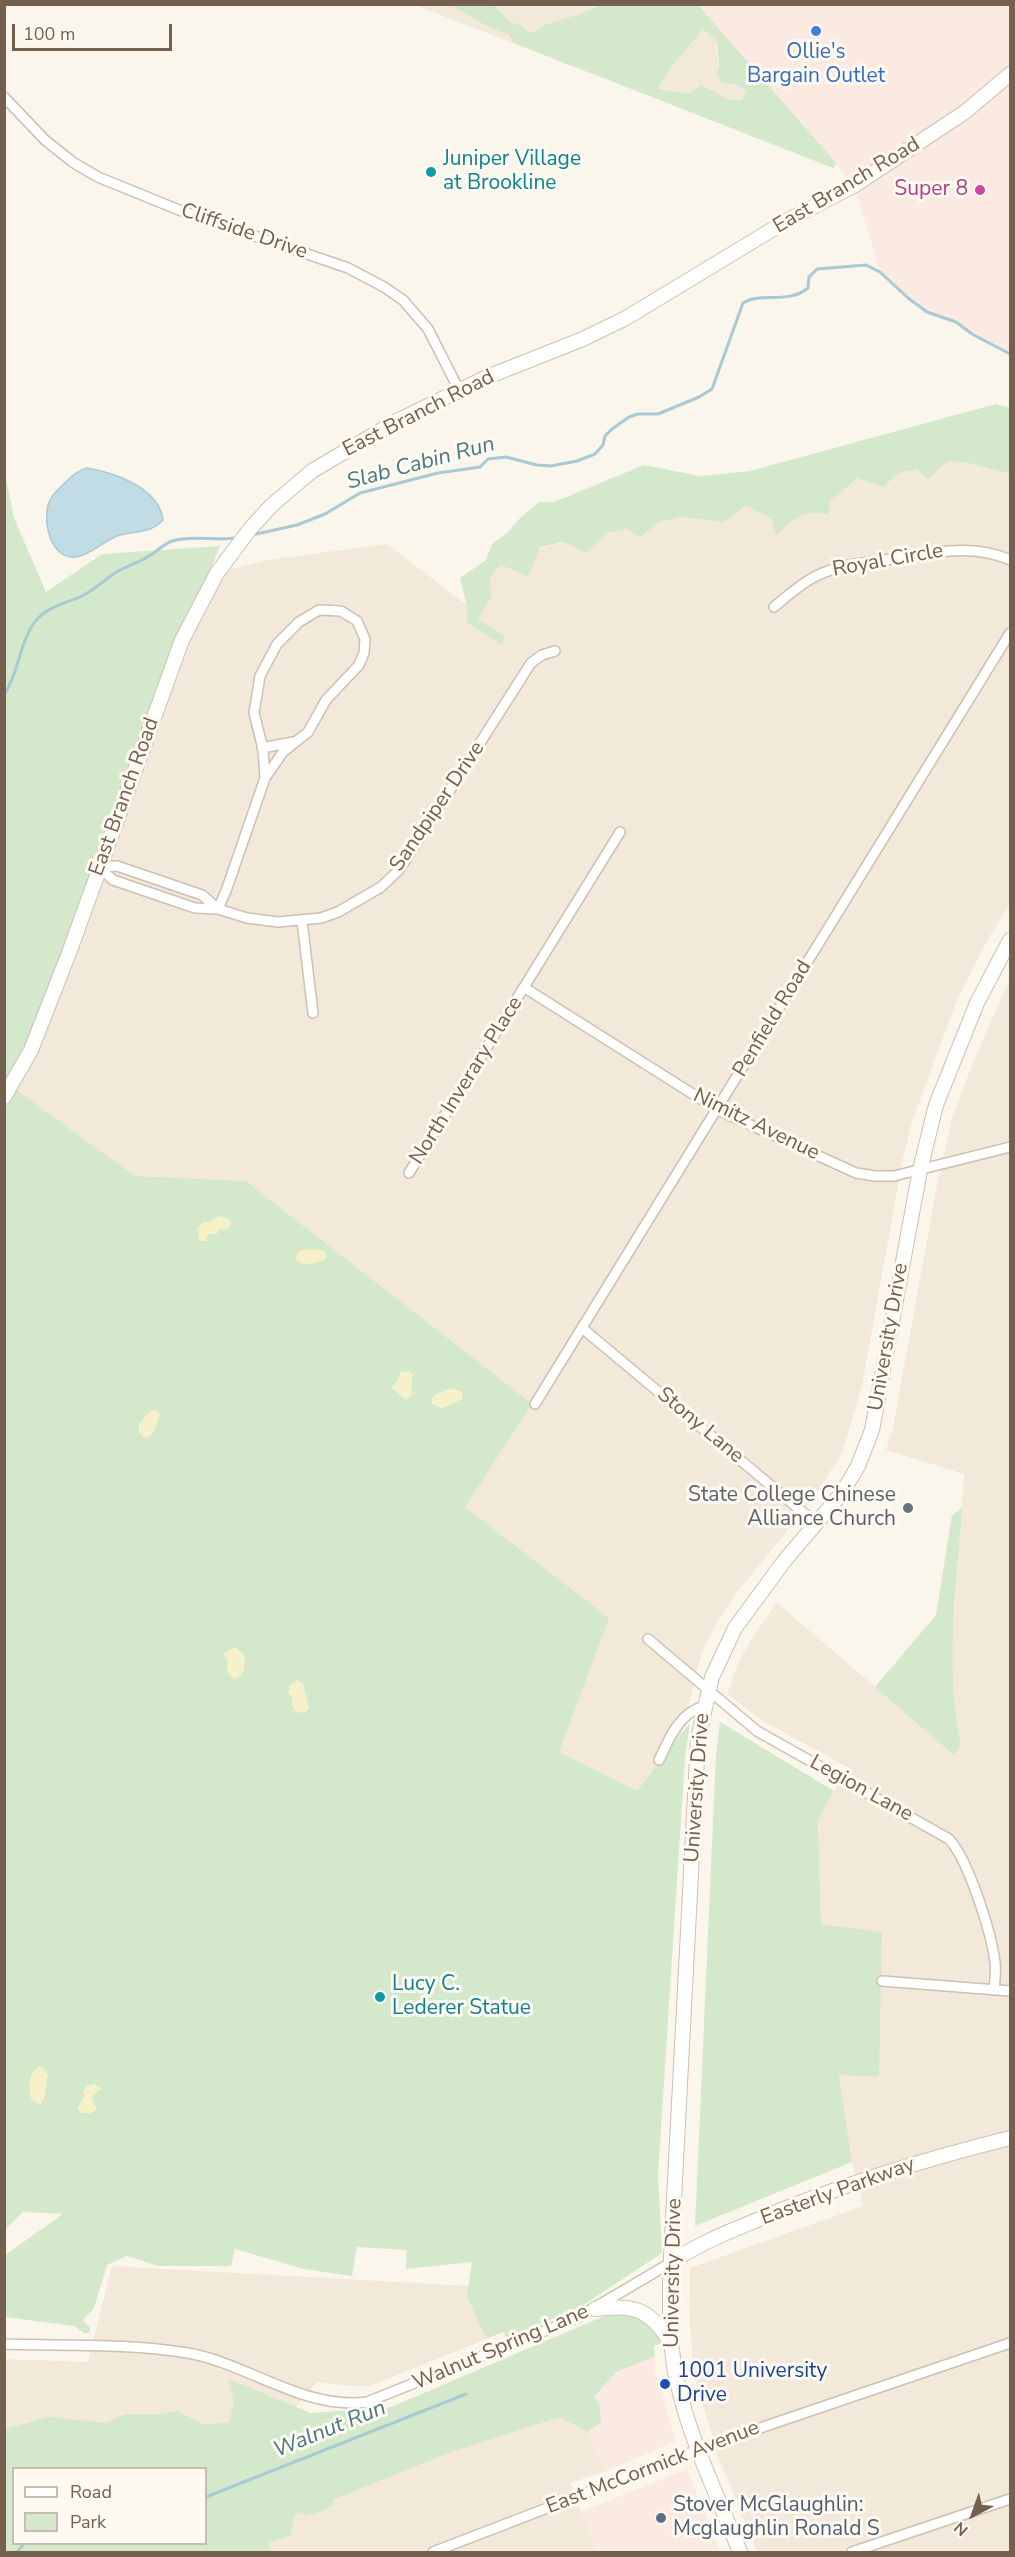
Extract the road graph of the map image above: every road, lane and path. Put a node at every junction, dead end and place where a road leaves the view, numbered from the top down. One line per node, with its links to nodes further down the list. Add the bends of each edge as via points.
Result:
1 (1011, 74): 3 (main road, East Branch Road, via 965,112 855,185 788,220 626,318)
2 (4, 97): 3 (street, Cliffside Drive, via 45,140 98,177 179,210 339,265 384,287 403,300 428,329)
3 (459, 390): 12 (main road, East Branch Road, via 319,467 267,510 225,561 182,640)
4 (1011, 560): 5 (street, Royal Circle, via 998,554 957,549 847,565 802,584)
5 (774, 607)
6 (1011, 633): 19 (street, Penfield Road)
7 (555, 651): 14 (street, Sandpiper Drive, via 542,654 531,663 399,870 361,901 321,918)
8 (295, 742): 9 (street); 9 (street, via 308,732 326,700 359,665 364,653 365,639 357,621 341,611 312,613 285,634 270,654 255,700); 10 (street)
9 (262, 748): 10 (street)
10 (265, 778): 13 (street)
11 (620, 832): 16 (street, North Inverary Place)
12 (99, 867): 13 (street, Sandpiper Drive, via 113,880 195,908); 13 (street, Sandpiper Drive, via 117,866 201,895); 18 (main road, East Branch Road, via 31,1050)
13 (218, 909): 14 (street, Sandpiper Drive, via 266,921)
14 (302, 921): 17 (street)
15 (1011, 940): 21 (main road, University Drive, via 962,1037 936,1105)
16 (525, 988): 19 (street, Nimitz Avenue); 22 (street, North Inverary Place)
17 (313, 1012)
18 (4, 1097)
19 (718, 1110): 21 (street, Nimitz Avenue, via 856,1173 894,1176); 23 (street, Penfield Road)
20 (1011, 1147): 21 (street, Nimitz Avenue)
21 (920, 1170): 25 (main road, University Drive, via 872,1430 858,1466)
22 (409, 1173)
23 (582, 1328): 24 (street, Penfield Road); 25 (street, Stony Lane)
24 (535, 1404)
25 (817, 1524): 27 (main road, University Drive, via 745,1612 724,1647)
26 (648, 1639): 27 (street, Legion Lane)
27 (708, 1689): 28 (main road, University Drive); 31 (street, Legion Lane, via 757,1731 949,1839 964,1862 989,1937 995,1962)
28 (704, 1706): 29 (street, via 680,1721); 34 (main road, University Drive, via 698,1739)
29 (658, 1760)
30 (882, 1981): 31 (street)
31 (994, 1990): 32 (street)
32 (1011, 1991)
33 (1011, 2138): 34 (main road, Easterly Parkway, via 833,2190 754,2221)
34 (672, 2262): 35 (street, Walnut Spring Lane); 38 (main road, University Drive)
35 (595, 2309): 37 (street, Walnut Spring Lane, via 382,2398 356,2404 322,2401 225,2362 188,2353); 38 (main road, via 621,2306 640,2311 658,2324)
36 (1011, 2343): 39 (street, East McCormick Avenue)
37 (4, 2344)
38 (671, 2345): 39 (main road, University Drive, via 681,2398)
39 (698, 2450): 41 (street, East McCormick Avenue); 42 (main road, University Drive)
40 (1011, 2499): 43 (street)
41 (433, 2553)
42 (740, 2553)
43 (852, 2553)

